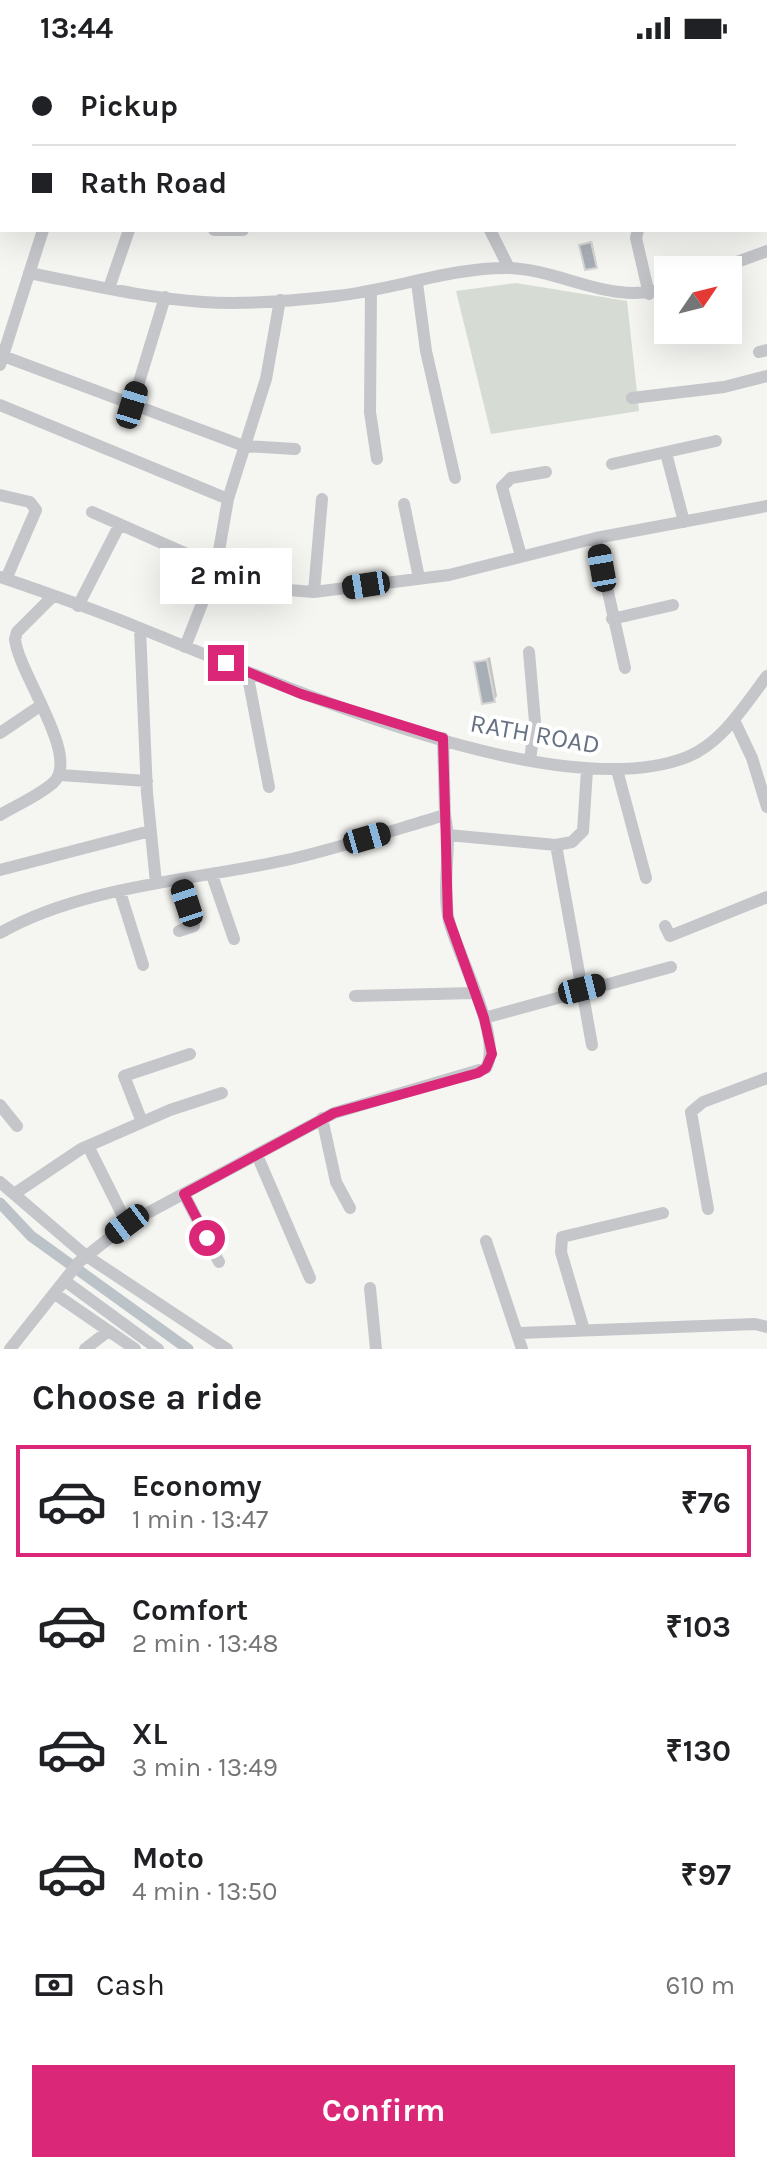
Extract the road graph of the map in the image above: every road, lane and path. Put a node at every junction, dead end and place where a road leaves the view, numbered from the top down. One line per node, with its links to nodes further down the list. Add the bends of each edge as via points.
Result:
1 (42, 232): 8 (street)
2 (128, 232): 10 (street)
3 (491, 232): 7 (street)
4 (638, 232): 13 (street)
5 (767, 251): 6 (street)
6 (742, 260)
7 (509, 268): 9 (street); 13 (street, via 619,294)
8 (29, 273): 10 (street); 16 (street)
9 (417, 283): 11 (street); 28 (street, via 426,351)
10 (109, 288): 14 (street)
11 (371, 291): 15 (street); 25 (street, via 370,412)
12 (654, 292): 13 (street)
13 (649, 294)
14 (165, 297): 15 (street, via 202,302); 20 (street)
15 (280, 300): 22 (street, via 266,379)
16 (1, 361): 20 (street)
17 (767, 376): 18 (street)
18 (632, 398)
19 (0, 405): 30 (street)
20 (132, 405): 22 (street)
21 (716, 441): 24 (street)
22 (244, 446): 23 (street); 30 (street)
23 (295, 449)
24 (666, 453): 26 (street); 35 (street)
25 (377, 459)
26 (612, 464)
27 (546, 472): 38 (street, via 511,478 502,487)
28 (455, 478)
29 (0, 495): 40 (street, via 30,502 36,510)
30 (228, 499): 39 (street)
31 (322, 499): 42 (street)
32 (404, 504): 41 (street)
33 (767, 506): 35 (street)
34 (92, 512): 36 (street)
35 (684, 522): 37 (street)
36 (120, 524): 39 (street); 45 (street)
37 (596, 538): 38 (street); 46 (street)
38 (521, 556): 41 (street)
39 (216, 568): 42 (street, via 275,589); 48 (street)
40 (3, 578): 43 (street, RATH ROAD)
41 (419, 578): 42 (street)
42 (314, 592)
43 (52, 597): 45 (street, RATH ROAD); 53 (street, via 15,639)
44 (673, 605): 46 (street)
45 (78, 606): 47 (street, RATH ROAD)
46 (612, 619): 50 (street)
47 (140, 628): 48 (street, RATH ROAD); 61 (street)
48 (185, 647): 51 (street, RATH ROAD)
49 (529, 652): 57 (street, via 535,722)
50 (625, 668)
51 (247, 672): 56 (street, RATH ROAD); 62 (street)
52 (767, 676): 54 (street, RATH ROAD)
53 (40, 706): 55 (street); 60 (street, via 58,743)
54 (734, 720): 59 (street, RATH ROAD, via 688,757); 63 (street)
55 (0, 733)
56 (443, 738): 57 (street, RATH ROAD); 65 (street)
57 (530, 760): 58 (street, RATH ROAD)
58 (587, 770): 59 (street, RATH ROAD); 68 (street, via 583,831 572,842)
59 (617, 770): 71 (street)
60 (60, 775): 61 (street); 64 (street)
61 (147, 781): 66 (street)
62 (269, 787)
63 (767, 807)
64 (0, 815)
65 (445, 815): 67 (street); 70 (street, via 341,846)
66 (150, 831): 69 (street); 73 (street)
67 (448, 835): 68 (street); 83 (street, via 448,917)
68 (556, 845): 82 (street)
69 (0, 870)
70 (212, 875): 72 (street); 79 (street)
71 (646, 878)
72 (180, 879): 73 (street); 77 (street, via 194,926)
73 (156, 883): 74 (street)
74 (120, 892): 78 (street, via 59,908); 80 (street)
75 (767, 897): 76 (street, via 670,936)
76 (665, 926)
77 (179, 931)
78 (0, 933)
79 (234, 939)
80 (143, 965)
81 (671, 967): 82 (street)
82 (582, 989): 85 (street); 86 (street)
83 (474, 993): 84 (street); 85 (street)
84 (355, 996)
85 (484, 1018): 91 (street, via 492,1054 486,1068)
86 (592, 1045)
87 (190, 1054): 92 (street, via 118,1079)
88 (767, 1078): 100 (street, via 703,1102 691,1112)
89 (222, 1093): 92 (street)
90 (0, 1105): 93 (street)
91 (322, 1118): 95 (street); 99 (street, via 336,1182)
92 (142, 1122): 94 (street)
93 (17, 1126)
94 (88, 1146): 97 (street); 102 (street)
95 (257, 1155): 98 (street); 107 (street)
96 (0, 1182): 97 (street)
97 (14, 1194): 104 (street)
98 (184, 1194): 102 (street); 105 (street)
99 (350, 1208)
100 (708, 1209)
101 (663, 1213): 111 (street, via 562,1237 561,1252)
102 (127, 1224): 104 (street)
103 (486, 1241): 113 (street)
104 (82, 1259): 106 (street); 118 (street)
105 (219, 1262)
106 (67, 1278): 109 (street); 117 (street)
107 (310, 1278)
108 (370, 1288): 119 (street)
109 (55, 1294): 112 (street); 114 (street)
110 (767, 1327): 111 (street)
111 (584, 1330): 113 (street)
112 (107, 1332): 115 (street); 116 (street)
113 (519, 1333): 120 (street)
114 (10, 1349)
115 (85, 1349)
116 (135, 1349)
117 (158, 1349)
118 (227, 1349)
119 (376, 1349)
120 (522, 1349)

